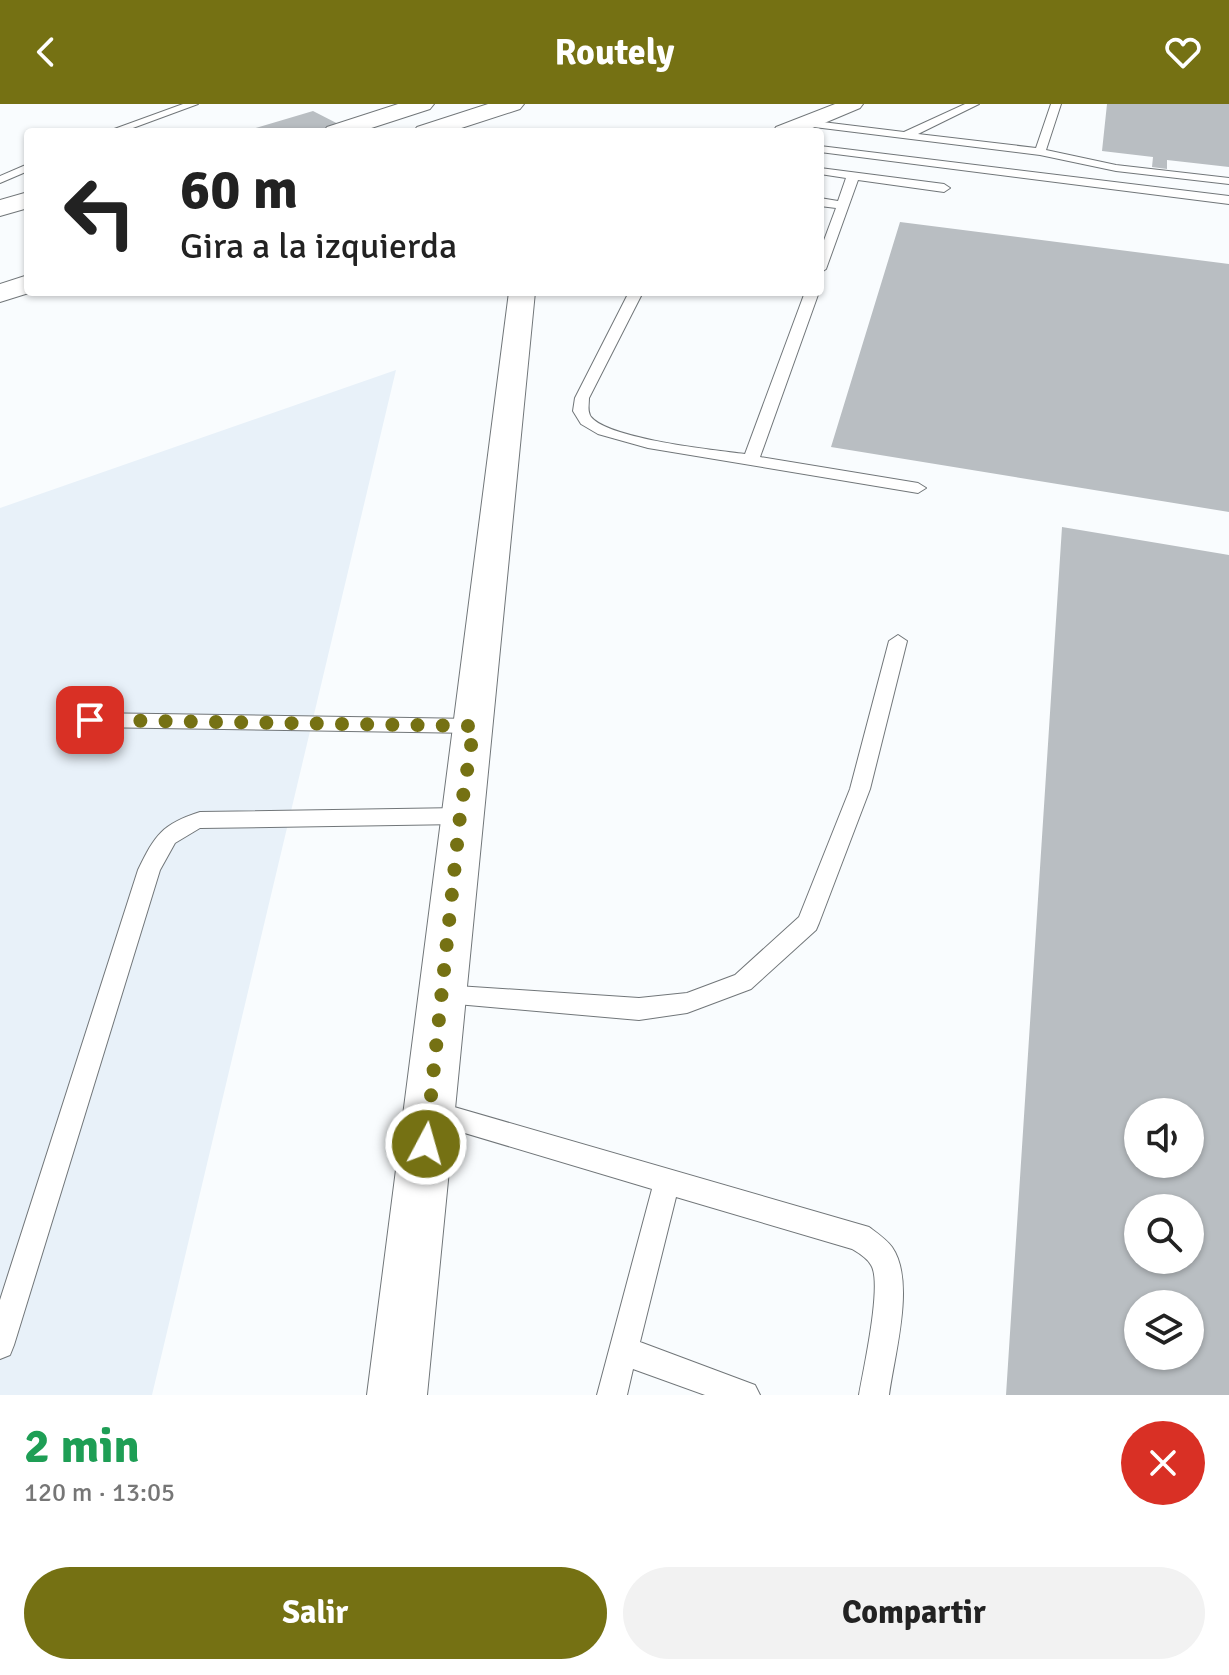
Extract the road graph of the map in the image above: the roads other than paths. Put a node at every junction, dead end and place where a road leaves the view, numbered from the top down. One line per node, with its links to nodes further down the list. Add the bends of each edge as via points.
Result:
1 (193, 104): 8 (lane)
2 (422, 104): 9 (highway)
3 (512, 104): 10 (highway)
4 (853, 104): 7 (street)
5 (974, 104): 12 (lane)
6 (1056, 104): 14 (lane)
7 (806, 123): 11 (street); 12 (lane)
8 (123, 128)
9 (347, 128)
10 (437, 128)
11 (794, 128)
12 (906, 135): 14 (lane)
13 (824, 149): 21 (lane)
14 (1040, 152): 19 (lane, via 1116,168)
15 (24, 169): 18 (lane)
16 (824, 172): 17 (lane)
17 (853, 176): 20 (lane); 24 (lane)
18 (0, 180)
19 (1229, 181)
20 (944, 188)
21 (1229, 200)
22 (24, 201): 25 (highway)
23 (824, 203): 24 (lane)
24 (843, 205): 26 (lane)
25 (0, 208)
26 (824, 258)
27 (24, 285): 28 (highway)
28 (0, 293)
29 (522, 296): 36 (street)
30 (634, 296): 32 (lane, via 582,398 586,421 653,445)
31 (811, 296): 32 (lane)
32 (751, 460): 33 (lane)
33 (918, 488)
34 (898, 641): 38 (lane, via 860,789 808,923 743,982 687,1003 639,1009)
35 (90, 720): 36 (lane)
36 (474, 726): 37 (street)
37 (460, 816): 38 (street); 41 (lane, via 200,820 167,835 149,870)
38 (442, 995): 39 (street)
39 (430, 1112): 40 (lane); 43 (street)
40 (667, 1182): 42 (lane); 46 (lane, via 859,1237 875,1248 886,1264 887,1290)
41 (0, 1345)
42 (624, 1351): 44 (lane); 45 (lane)
43 (397, 1395)
44 (612, 1395)
45 (745, 1395)
46 (874, 1395)

